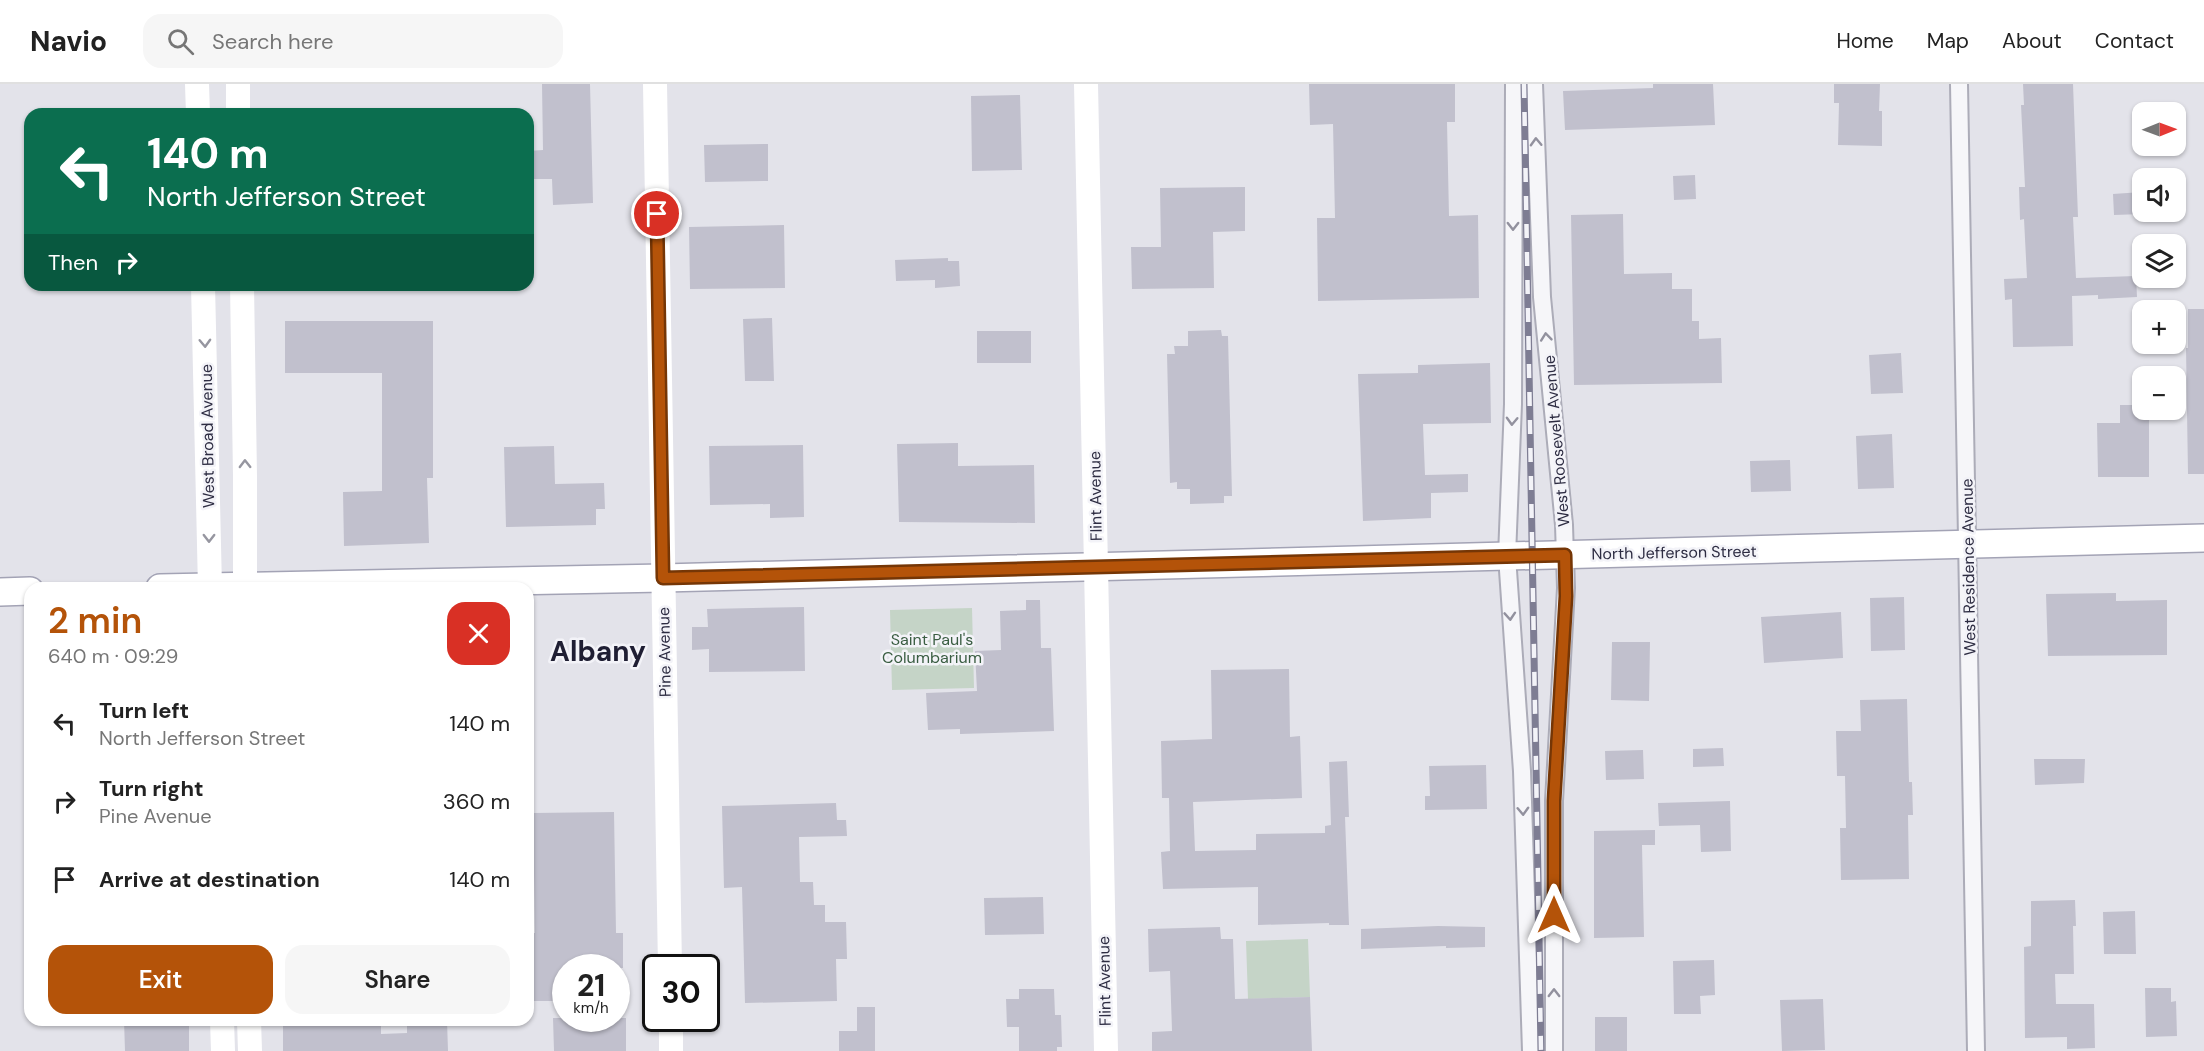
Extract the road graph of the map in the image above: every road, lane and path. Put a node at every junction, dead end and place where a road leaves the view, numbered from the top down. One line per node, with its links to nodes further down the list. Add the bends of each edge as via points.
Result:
1 (197, 84): 8 (main road)
2 (238, 84): 9 (main road)
3 (655, 84): 17 (main road, Pine Avenue)
4 (1086, 84): 16 (main road, Flint Avenue)
5 (1514, 84): 15 (street, one-way to 15, via 1513,404)
6 (1534, 84): 14 (street, West Roosevelt Avenue, one-way to 6, via 1542,297)
7 (1959, 84): 13 (street, West Residence Avenue)
8 (198, 108)
9 (238, 108)
10 (203, 291): 18 (main road, West Broad Avenue, one-way to 18)
11 (242, 291): 19 (main road, one-way to 11)
12 (2204, 538): 13 (main road, North Jefferson Street)
13 (1968, 545): 14 (main road, North Jefferson Street); 33 (street, West Residence Avenue)
14 (1565, 555): 15 (main road, North Jefferson Street); 32 (street, West Roosevelt Avenue, one-way to 14, via 1554,801)
15 (1507, 556): 16 (main road, North Jefferson Street); 31 (street, one-way to 31, via 1522,771)
16 (1096, 566): 17 (main road, North Jefferson Street); 30 (main road, Flint Avenue)
17 (663, 578): 20 (main road, North Jefferson Street); 23 (main road, Pine Avenue)
18 (210, 582)
19 (245, 582)
20 (477, 582)
21 (24, 591): 22 (main road)
22 (0, 592)
23 (670, 954)
24 (222, 1026): 27 (main road)
25 (249, 1026): 28 (main road)
26 (670, 1032): 29 (main road)
27 (223, 1051)
28 (250, 1051)
29 (671, 1051)
30 (1106, 1051)
31 (1531, 1051)
32 (1554, 1051)
33 (1976, 1051)

